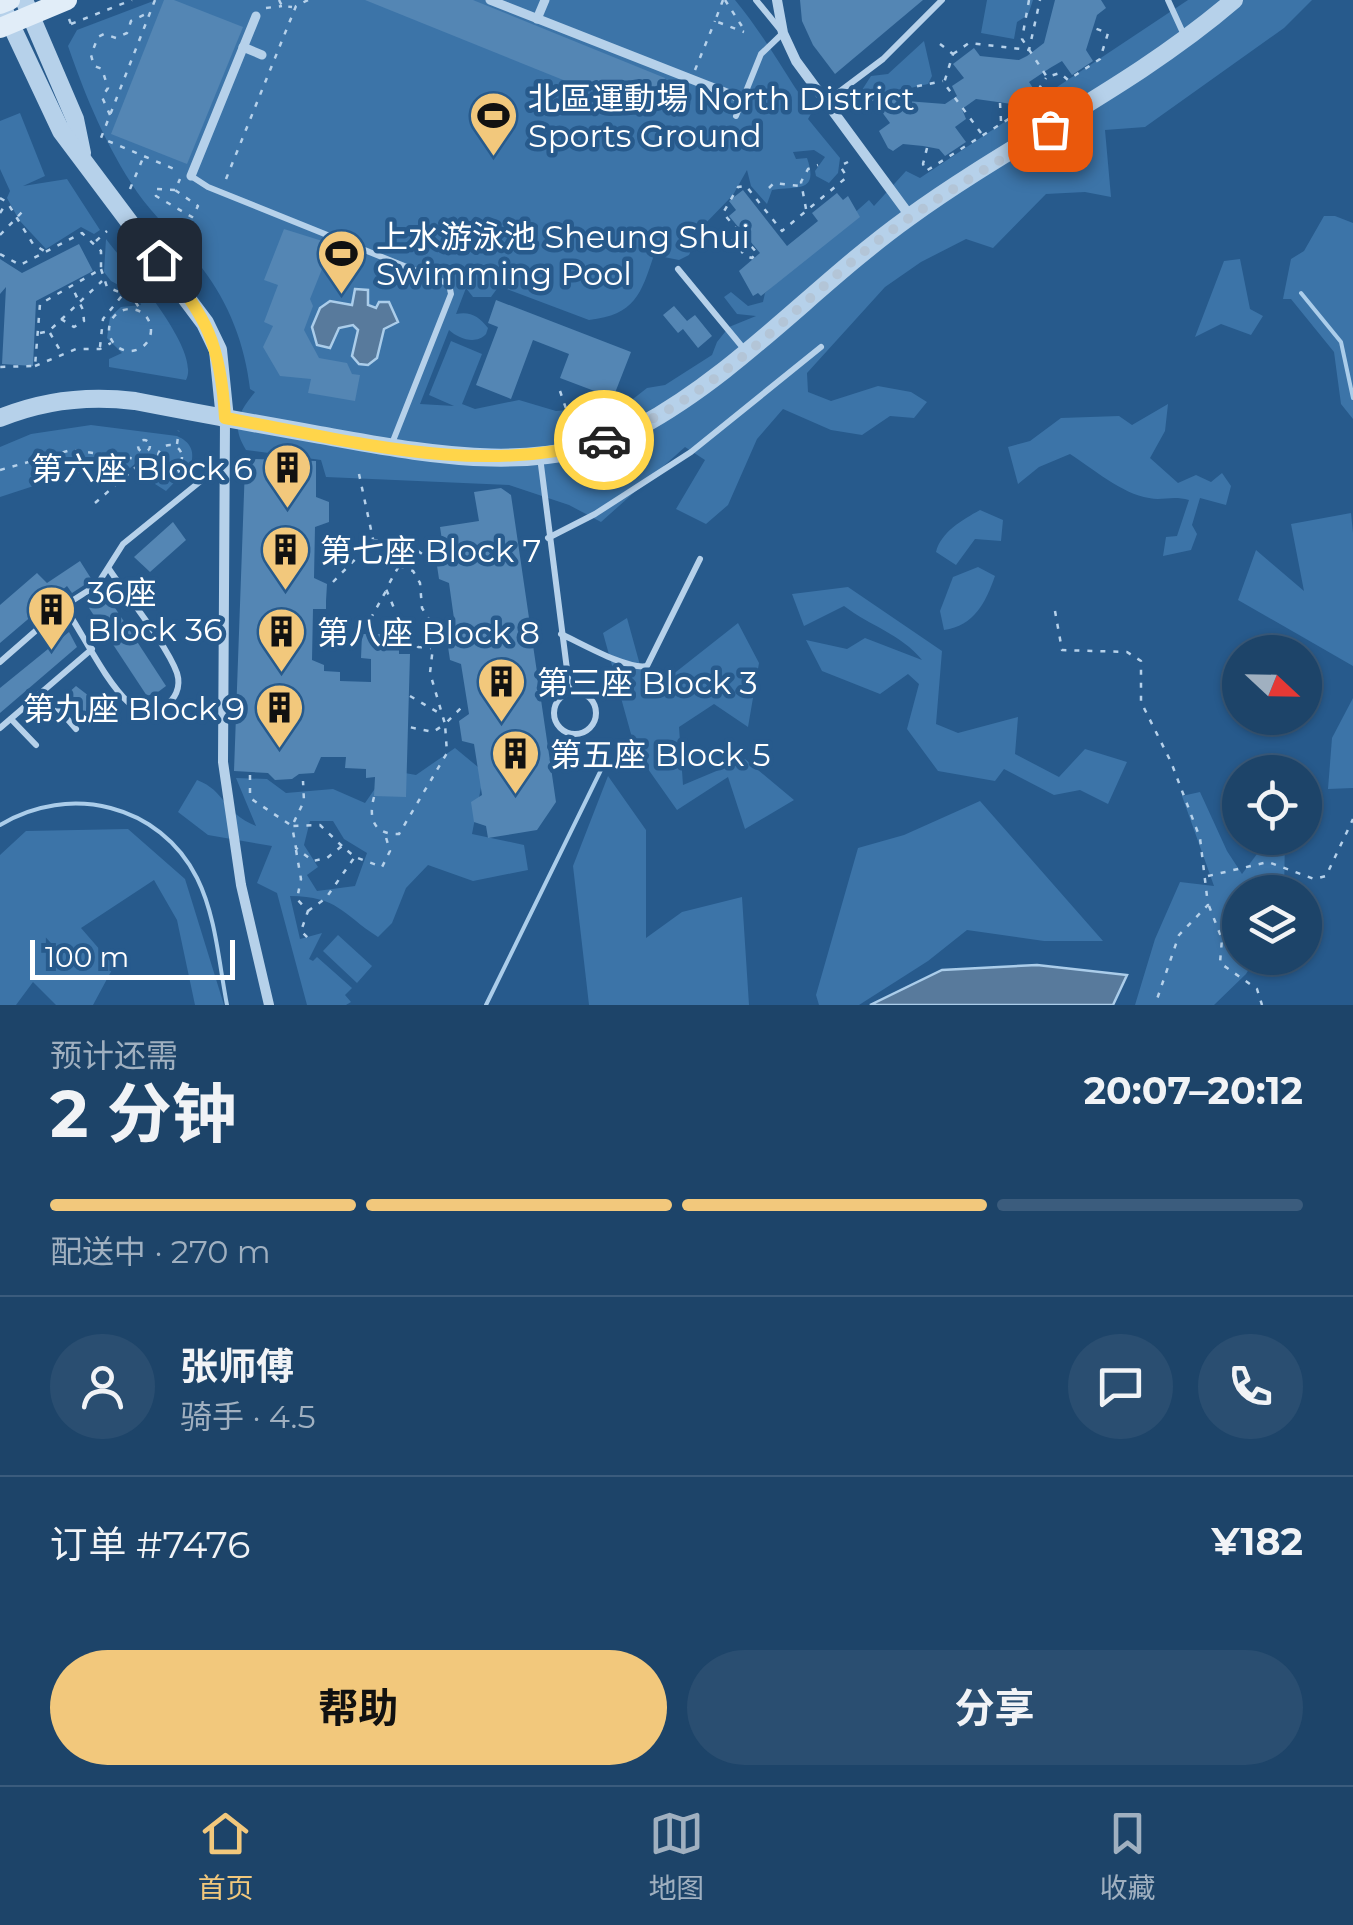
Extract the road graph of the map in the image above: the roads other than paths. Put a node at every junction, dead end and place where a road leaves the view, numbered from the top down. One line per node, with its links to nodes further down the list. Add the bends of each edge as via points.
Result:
1 (10, 0): 10 (main road)
2 (490, 0): 14 (street)
3 (528, 0): 14 (street)
4 (545, 0): 15 (street)
5 (756, 0): 17 (lane)
6 (777, 0): 17 (street)
7 (942, 0): 22 (lane, via 883,59)
8 (1168, 0): 18 (lane)
9 (1234, 0): 18 (street)
10 (0, 3): 16 (street)
11 (28, 8): 12 (main road); 16 (main road); 24 (street, via 75,119)
12 (68, 9)
13 (258, 13): 19 (street)
14 (523, 14): 15 (street)
15 (537, 20): 21 (street)
16 (5, 26): 24 (street, via 62,131)
17 (783, 33): 21 (lane, via 761,54); 22 (street)
18 (1186, 40): 26 (street)
19 (243, 47): 20 (street); 25 (street)
20 (262, 55)
21 (742, 99): 23 (lane)
22 (826, 102): 26 (street)
23 (736, 116)
24 (82, 154): 31 (street, via 205,322 218,350)
25 (191, 176): 32 (lane, via 450,284 452,294)
26 (910, 216): 29 (street)
27 (678, 269): 29 (lane)
28 (820, 348): 35 (lane, via 691,452)
29 (746, 351): 33 (street, via 636,429)
30 (0, 418): 31 (street, via 89,397)
31 (225, 418): 32 (street); 34 (street)
32 (390, 448): 33 (street)
33 (540, 456): 35 (lane)
34 (223, 462): 37 (lane, via 123,544); 48 (street, via 223,762 241,885)
35 (548, 538): 39 (lane)
36 (700, 559): 39 (lane, via 646,666)
37 (109, 569): 38 (lane, via 98,585); 40 (lane, via 174,666 175,695 158,710 136,708)
38 (64, 606): 40 (lane); 41 (lane)
39 (561, 634): 43 (lane)
40 (92, 649): 42 (lane)
41 (0, 662)
42 (43, 691): 44 (lane); 46 (lane)
43 (570, 693): 43 (lane, via 586,695 596,712 592,726 576,735 564,732 554,717)
44 (11, 719): 45 (lane); 47 (lane)
45 (0, 728)
46 (76, 729)
47 (36, 745)
48 (269, 1005)

